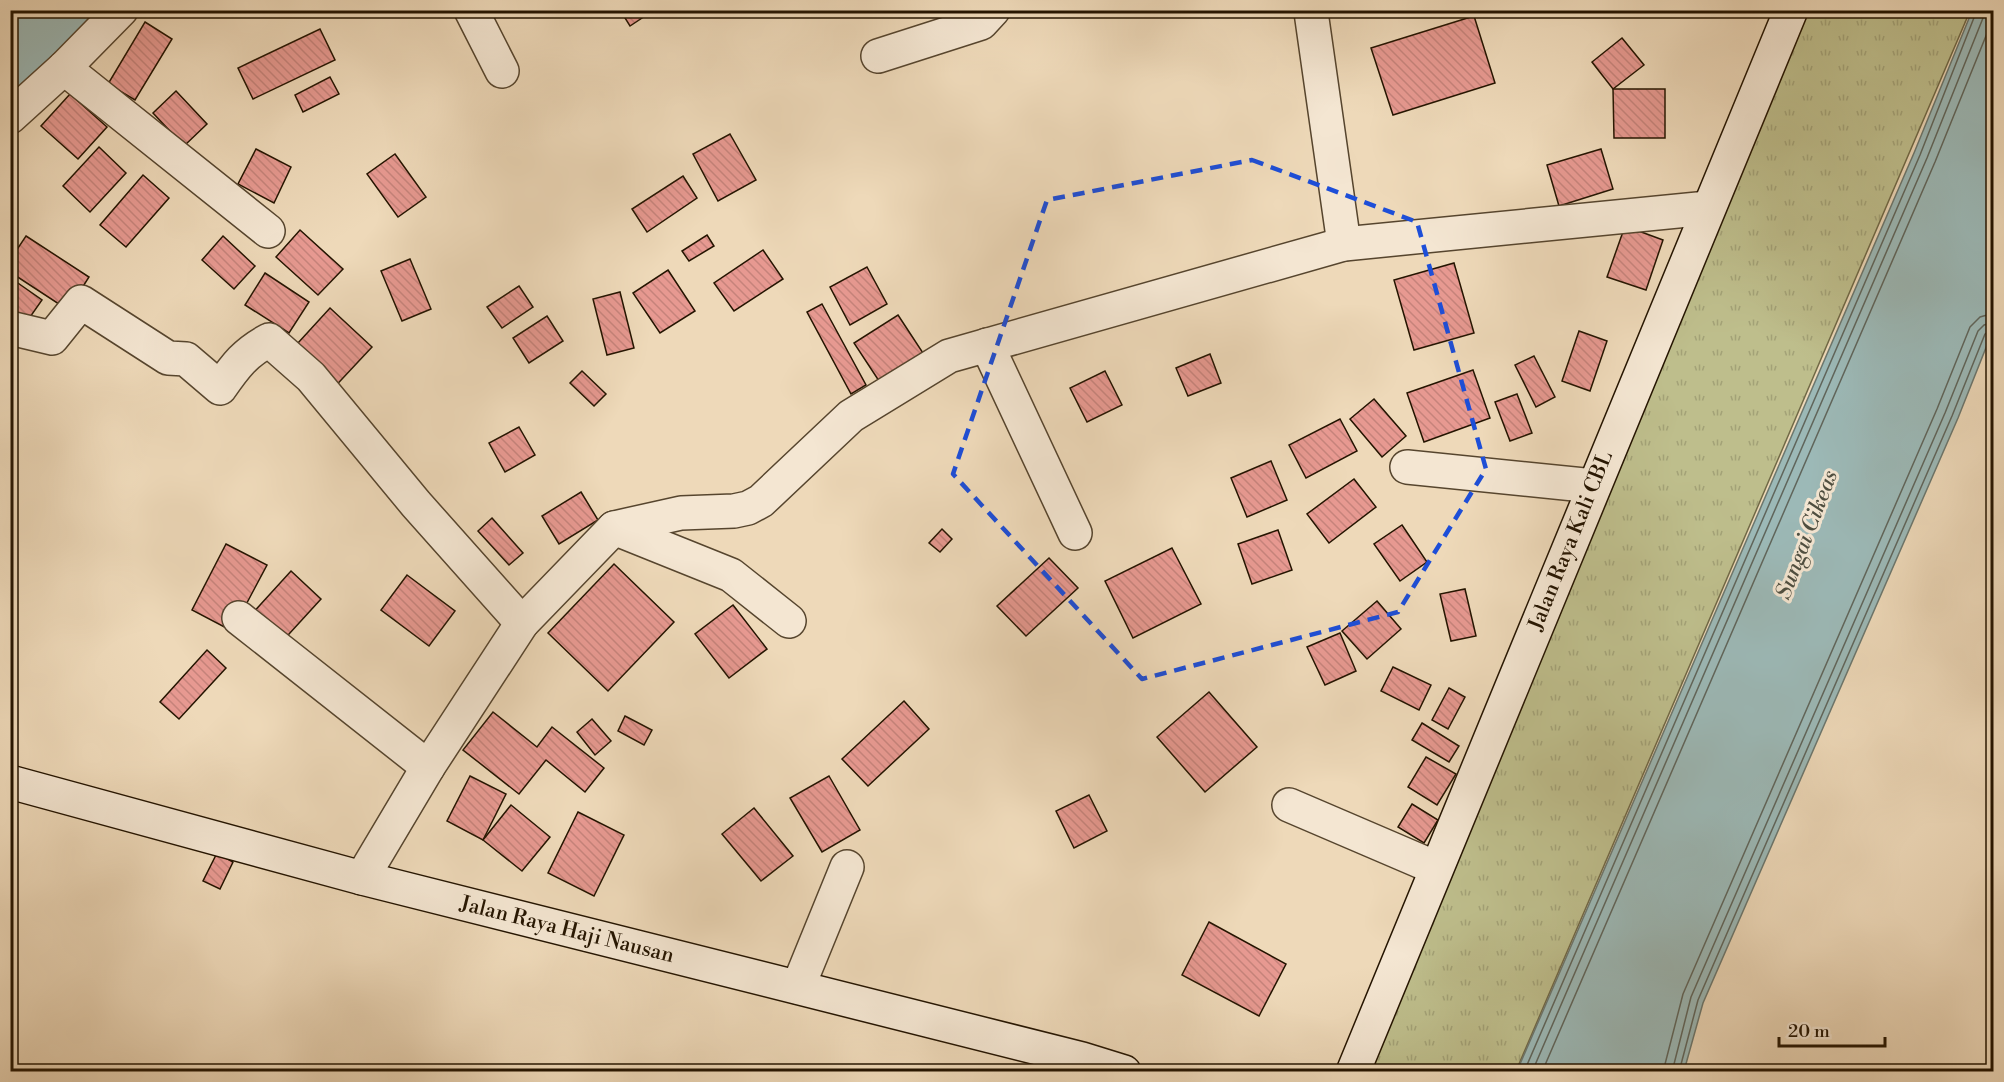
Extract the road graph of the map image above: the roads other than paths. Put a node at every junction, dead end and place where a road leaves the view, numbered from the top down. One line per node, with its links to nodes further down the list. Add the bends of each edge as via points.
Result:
1 (121, 10): 7 (street)
2 (471, 10): 8 (street)
3 (993, 10): 6 (street, via 981,23)
4 (1791, 10): 10 (street, Jalan Raya Kali CBL)
5 (1311, 12): 12 (street)
6 (878, 56)
7 (64, 68): 9 (street); 11 (street)
8 (502, 71)
9 (10, 117)
10 (1708, 208): 12 (street); 16 (street, Jalan Raya Kali CBL)
11 (268, 231)
12 (1344, 244): 14 (street)
13 (10, 328): 21 (street, via 52,338 81,302 168,358 186,359 220,387 238,362 269,340 311,378)
14 (987, 345): 17 (street, via 949,356 851,416 761,501 748,508 681,513); 18 (street)
15 (1407, 467): 16 (street)
16 (1594, 486): 26 (street, Jalan Raya Kali CBL)
17 (614, 528): 20 (street, via 731,575); 21 (street)
18 (1075, 533)
19 (239, 618): 22 (street)
20 (789, 621)
21 (522, 623): 22 (street)
22 (428, 767): 27 (street)
23 (10, 782): 27 (street, Jalan Raya Haji Nausan)
24 (1289, 805): 26 (street)
25 (847, 867): 28 (street)
26 (1436, 868): 30 (street, Jalan Raya Kali CBL)
27 (362, 878): 28 (street, Jalan Raya Haji Nausan)
28 (798, 987): 29 (street, Jalan Raya Haji Nausan)
29 (1124, 1071)
30 (1353, 1071)

